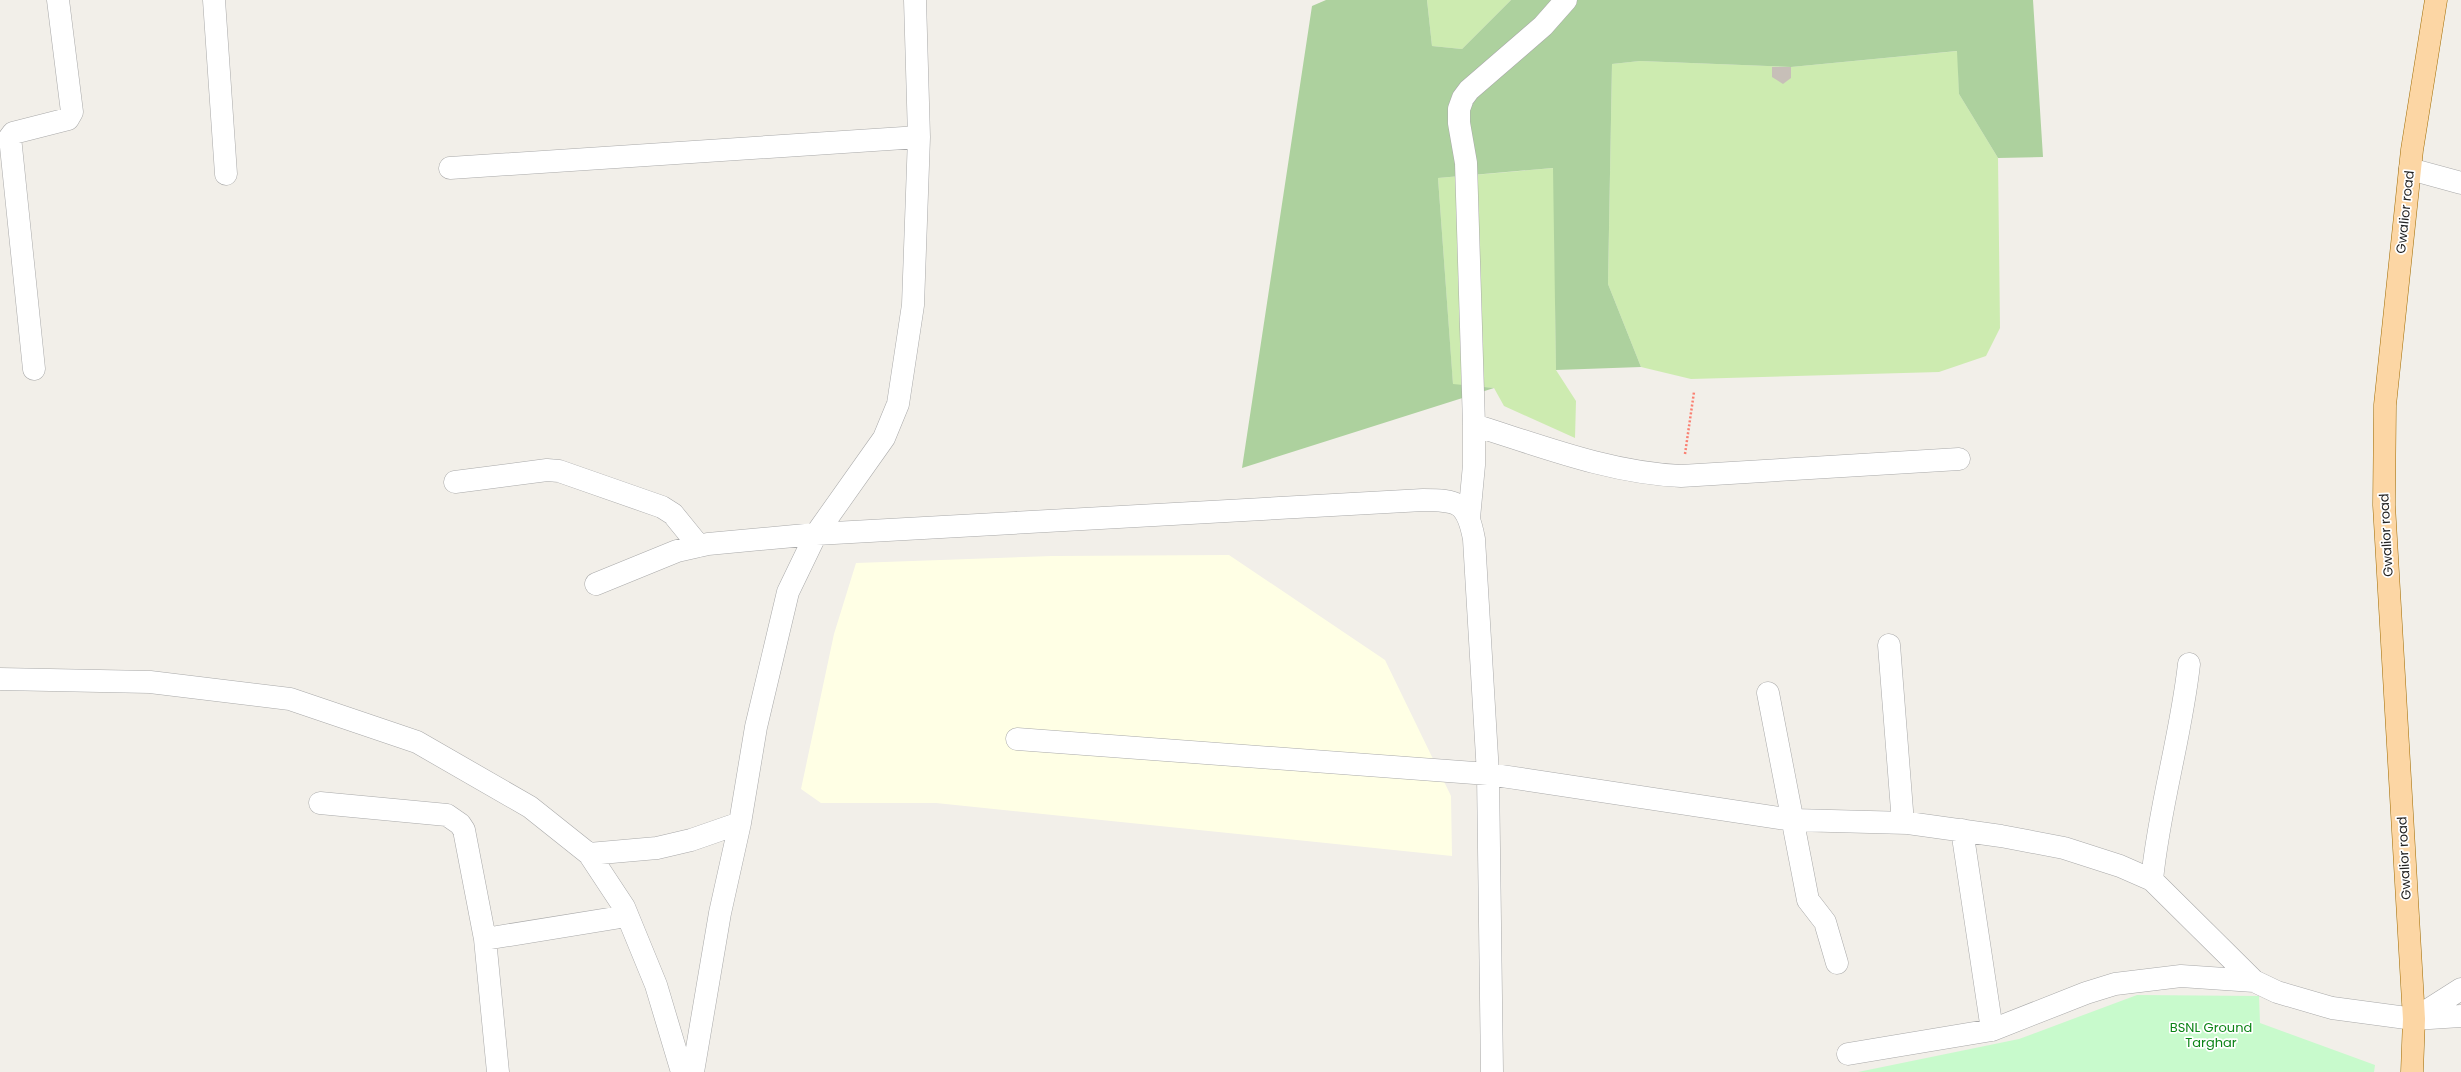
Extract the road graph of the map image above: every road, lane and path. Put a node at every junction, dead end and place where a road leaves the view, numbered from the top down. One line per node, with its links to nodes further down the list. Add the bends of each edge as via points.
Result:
1 (58, 0): 11 (street, via 72,112 68,119 13,133 10,137)
2 (214, 0): 9 (street)
3 (915, 0): 6 (street)
4 (1566, 0): 13 (street, via 1529,38 1469,90 1460,109 1459,123 1466,163)
5 (2436, 0): 8 (main road, Gwalior road)
6 (919, 137): 7 (street); 18 (street, via 914,305 898,404 884,438)
7 (450, 168)
8 (2410, 169): 10 (street); 40 (main road, Gwalior road, via 2385,405 2384,505)
9 (226, 174)
10 (2461, 183)
11 (34, 369)
12 (1694, 392): 15 (path)
13 (1474, 425): 15 (street, via 1613,467 1652,475); 17 (street, via 1474,465)
14 (1959, 459): 15 (street)
15 (1681, 476)
16 (455, 482): 19 (street, via 547,470 559,471 662,507 673,514)
17 (1469, 518): 18 (street, via 1462,507 1454,502 1423,500); 26 (street, via 1474,539)
18 (816, 534): 19 (street); 29 (street, via 788,592 756,727)
19 (699, 546): 20 (street, via 677,551)
20 (596, 584)
21 (1889, 645): 30 (street)
22 (2190, 664): 33 (street, via 2180,733 2157,837)
23 (0, 679): 32 (street, via 150,682 290,699 417,742 530,807)
24 (1768, 693): 28 (street)
25 (1017, 739): 26 (street)
26 (1488, 774): 28 (street); 46 (street)
27 (320, 803): 35 (street, via 447,815 460,824 464,830)
28 (1793, 820): 30 (street); 36 (street, via 1808,900 1825,922)
29 (740, 823): 32 (street, via 657,848); 45 (street, via 720,913)
30 (1903, 823): 31 (street)
31 (1962, 830): 33 (street, via 2064,848 2120,866); 41 (street)
32 (588, 854): 34 (street, via 624,907)
33 (2152, 880): 37 (street)
34 (627, 916): 35 (street); 44 (street, via 656,985)
35 (485, 939): 43 (street)
36 (1836, 963)
37 (2254, 981): 40 (street, via 2277,992 2332,1008); 41 (street, via 2181,976 2115,984)
38 (2461, 989): 40 (street)
39 (2461, 1016): 40 (street)
40 (2414, 1019): 47 (main road, Gwalior road)
41 (1992, 1030): 42 (street)
42 (1848, 1054)
43 (498, 1072)
44 (682, 1072)
45 (693, 1072)
46 (1492, 1072)
47 (2412, 1072)

